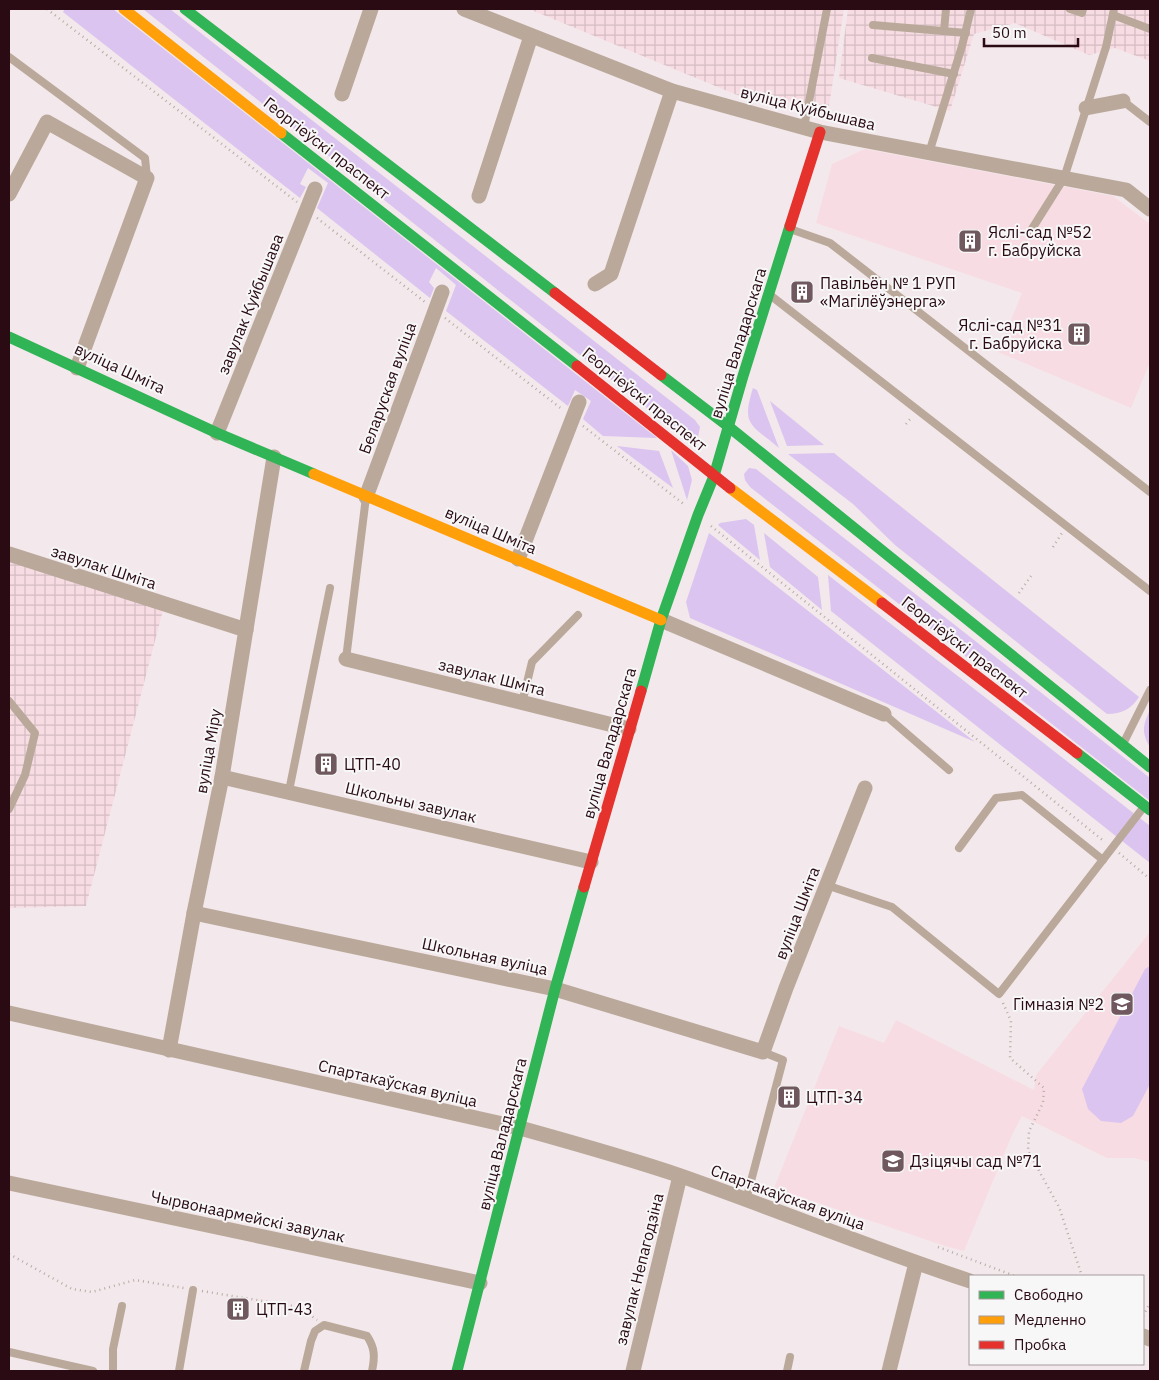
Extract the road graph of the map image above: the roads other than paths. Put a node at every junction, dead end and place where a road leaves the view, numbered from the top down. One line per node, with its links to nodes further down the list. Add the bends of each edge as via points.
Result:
1 (124, 9): 44 (main road, Георгіеўскі праспект)
2 (185, 9): 41 (main road, Георгіеўскі праспект)
3 (371, 9): 20 (street)
4 (464, 9): 15 (street, вуліца Куйбышава)
5 (827, 9): 24 (lane)
6 (946, 9): 13 (lane)
7 (971, 9): 14 (lane)
8 (1070, 9): 9 (lane, via 1082,13)
9 (1083, 9)
10 (1113, 12): 12 (lane); 22 (lane, via 1106,47)
11 (872, 25): 13 (lane)
12 (1150, 29)
13 (944, 31): 14 (lane)
14 (966, 33): 18 (lane)
15 (532, 36): 19 (street, вуліца Куйбышава); 31 (street)
16 (9, 57): 27 (lane, via 145,158)
17 (872, 58): 18 (lane)
18 (954, 74): 26 (lane)
19 (672, 91): 24 (street, вуліца Куйбышава); 35 (street, via 611,274)
20 (342, 94)
21 (1123, 101): 22 (street); 23 (lane)
22 (1086, 108): 28 (lane)
23 (1150, 122)
24 (804, 127): 25 (street, вуліца Куйбышава)
25 (820, 132): 26 (street, вуліца Куйбышава); 33 (main road, вуліца Валадарскага)
26 (929, 153): 28 (street, вуліца Куйбышава)
27 (147, 178): 30 (street, via 47,122); 39 (street)
28 (1064, 178): 32 (street, вуліца Куйбышава, via 1126,190); 34 (lane)
29 (315, 189): 42 (street, завулак Куйбышава)
30 (9, 194)
31 (479, 196)
32 (1150, 209)
33 (790, 229): 37 (main road, вуліца Валадарскага); 45 (lane, via 830,243)
34 (1030, 232)
35 (595, 284)
36 (442, 292): 46 (street, Беларуская вуліца)
37 (770, 295): 41 (main road, вуліца Валадарскага); 50 (lane)
38 (9, 337): 39 (main road, вуліца Шміта)
39 (77, 368): 42 (main road, вуліца Шміта)
40 (579, 402): 48 (street)
41 (729, 427): 44 (main road, вуліца Валадарскага); 60 (main road, Георгіеўскі праспект)
42 (217, 433): 43 (main road, вуліца Шміта)
43 (274, 457): 46 (main road, вуліца Шміта); 53 (street, вуліца Міру)
44 (714, 476): 52 (main road, вуліца Валадарскага); 66 (main road, Георгіеўскі праспект, via 760,508)
45 (1150, 492)
46 (366, 497): 48 (main road, вуліца Шміта); 54 (lane)
47 (9, 554): 53 (street, завулак Шміта)
48 (518, 560): 52 (main road, вуліца Шміта)
49 (330, 588): 65 (lane)
50 (1150, 591)
51 (578, 615): 57 (lane, via 532,662)
52 (661, 620): 58 (street, вуліца Шміта); 59 (main road, вуліца Валадарскага)
53 (246, 630): 63 (street, вуліца Міру)
54 (346, 659): 57 (street, завулак Шміта)
55 (1150, 690): 60 (lane)
56 (9, 701): 67 (lane, via 35,733 25,775)
57 (522, 703): 59 (street, завулак Шміта)
58 (884, 714): 62 (lane, вуліца Шміта)
59 (629, 729): 70 (main road, вуліца Валадарскага)
60 (1122, 745): 61 (main road, Георгіеўскі праспект)
61 (1150, 767)
62 (949, 770)
63 (222, 777): 65 (street, Школьны завулак); 72 (street, вуліца Міру)
64 (865, 788): 71 (street, вуліца Шміта)
65 (289, 791): 70 (street, Школьны завулак)
66 (1148, 808): 69 (lane)
67 (9, 809)
68 (959, 848): 69 (lane, via 996,798 1022,795)
69 (1103, 860): 71 (lane, via 999,994 892,907)
70 (591, 862): 73 (main road, вуліца Валадарскага)
71 (826, 885): 76 (street, вуліца Шміта)
72 (194, 913): 73 (street, Школьная вуліца); 75 (street, вуліца Міру)
73 (555, 989): 76 (street, Школьная вуліца); 77 (main road, вуліца Валадарскага)
74 (9, 1013): 75 (street, Спартакаўская вуліца)
75 (169, 1050): 77 (street, Спартакаўская вуліца)
76 (764, 1052): 80 (lane, via 783,1060)
77 (520, 1128): 78 (street, Спартакаўская вуліца); 83 (main road, вуліца Валадарскага)
78 (680, 1176): 80 (street, Спартакаўская вуліца); 94 (street, завулак Непагодзіна)
79 (9, 1183): 83 (street, Чырвонаармейскі завулак)
80 (746, 1200): 81 (street, Спартакаўская вуліца)
81 (916, 1263): 82 (street, Спартакаўская вуліца); 96 (street)
82 (969, 1281)
83 (480, 1283): 93 (main road, вуліца Валадарскага)
84 (193, 1290): 90 (lane)
85 (122, 1306): 89 (lane, via 113,1349)
86 (9, 1352): 88 (lane)
87 (790, 1357): 95 (lane)
88 (93, 1371)
89 (113, 1371)
90 (179, 1371)
91 (304, 1371): 92 (lane, via 310,1340 324,1325 367,1336 374,1346)
92 (372, 1371)
93 (457, 1371)
94 (633, 1371)
95 (787, 1371)
96 (889, 1371)

